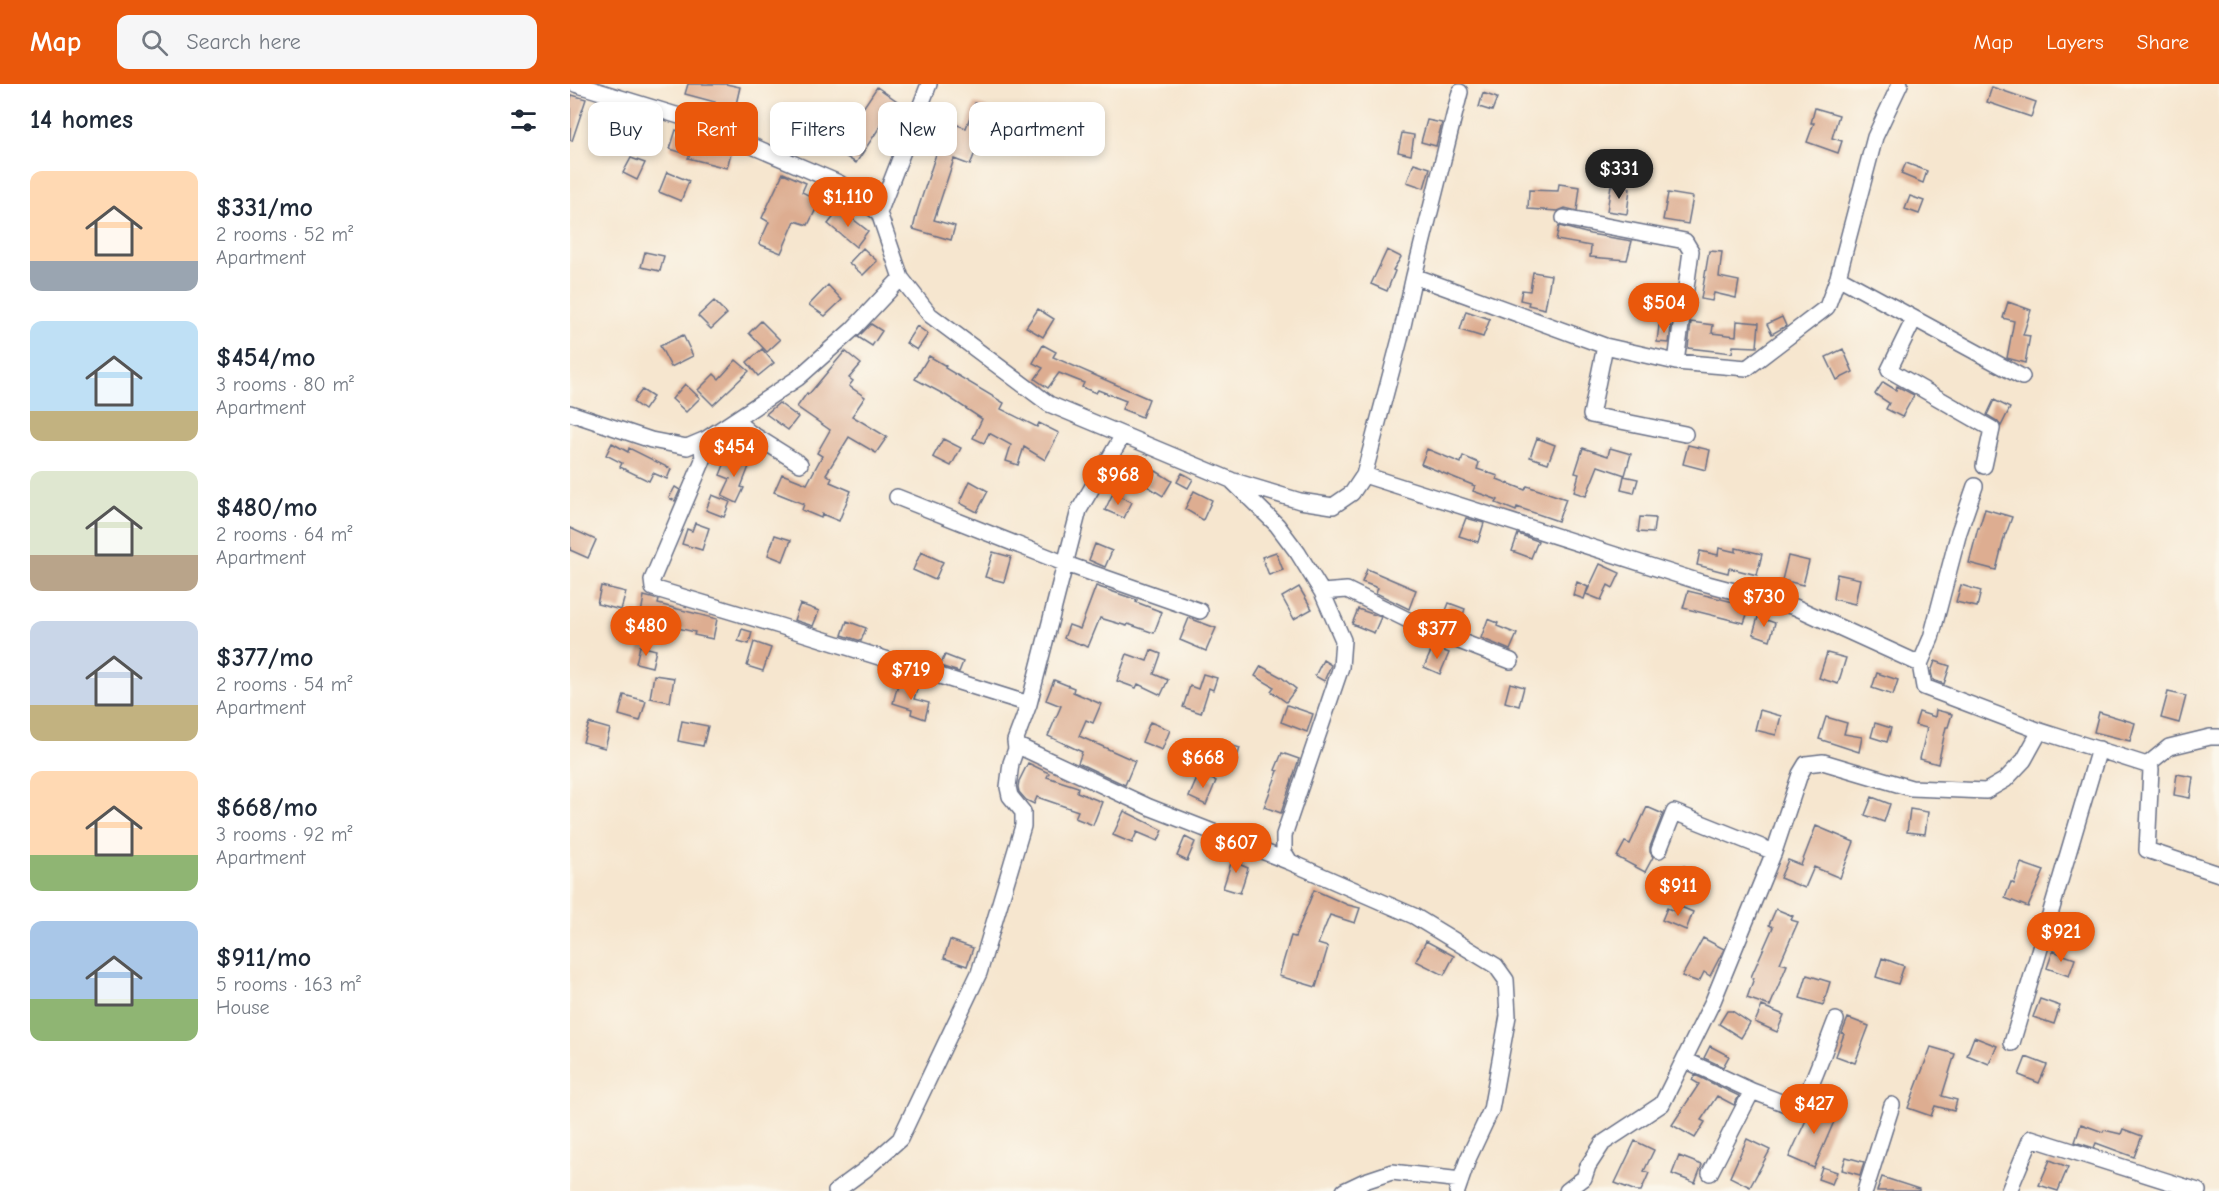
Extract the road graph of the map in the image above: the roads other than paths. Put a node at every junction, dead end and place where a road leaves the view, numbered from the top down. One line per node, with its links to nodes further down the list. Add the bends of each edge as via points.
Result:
1 (575, 84): 5 (street, via 700,123 839,183)
2 (929, 84): 5 (street)
3 (1900, 84): 8 (street, via 1875,137)
4 (1460, 92): 7 (street)
5 (879, 213): 9 (street)
6 (1564, 218): 12 (street, via 1685,240 1691,251)
7 (1414, 276): 11 (street); 21 (street)
8 (1838, 277): 10 (street); 12 (street, via 1827,307 1747,368)
9 (901, 278): 15 (street, via 798,378); 17 (street, via 930,315 1049,404)
10 (1914, 319): 13 (street); 20 (street, via 1889,370 1992,429)
11 (1605, 346): 12 (street); 16 (street, via 1591,415)
12 (1676, 362)
13 (2022, 377)
14 (570, 413): 18 (street, via 651,440 687,447)
15 (735, 420): 18 (street); 19 (street)
16 (1685, 434)
17 (1123, 435): 22 (street); 25 (street, via 1079,510)
18 (706, 439): 30 (street, via 703,460 652,580 653,588)
19 (800, 464)
20 (1984, 466)
21 (1364, 475): 22 (street, via 1352,493 1333,506 1300,501); 29 (street, via 1700,582 1795,607)
22 (1231, 480): 26 (street, via 1277,525)
23 (1975, 486): 29 (street)
24 (897, 497): 25 (street)
25 (1066, 564): 27 (street); 30 (street)
26 (1322, 592): 28 (street, via 1347,590 1418,625); 38 (street, via 1343,640 1341,667 1284,835 1284,852)
27 (1200, 610)
28 (1511, 661)
29 (1920, 664): 31 (street, via 1924,687)
30 (1029, 704): 33 (street)
31 (2040, 731): 34 (street); 37 (street, via 2024,760 2006,780 1986,791 1911,788 1823,762 1806,764)
32 (2219, 737): 35 (street, via 2169,747)
33 (1016, 745): 38 (street, via 1149,807); 47 (street, via 1008,787 1023,812 1023,826 979,973 900,1139)
34 (2099, 749): 35 (street); 41 (street)
35 (2147, 765): 39 (street, via 2151,769 2148,850)
36 (1659, 850): 37 (street, via 1674,812)
37 (1774, 852): 42 (street)
38 (1290, 862): 46 (street, via 1414,916 1496,966 1506,980 1508,1016 1491,1110)
39 (2219, 874)
40 (1836, 1020): 43 (street, via 1812,1086 1799,1109)
41 (2012, 1043)
42 (1685, 1060): 43 (street); 49 (street, via 1662,1104 1604,1143 1584,1178)
43 (1752, 1091): 45 (street)
44 (1892, 1105): 50 (street)
45 (1710, 1173)
46 (1459, 1185): 48 (street, via 1392,1172)
47 (836, 1191)
48 (1344, 1191)
49 (1567, 1191)
50 (1865, 1191)
51 (2009, 1191): 52 (street, via 2031,1138)
52 (2198, 1191)

